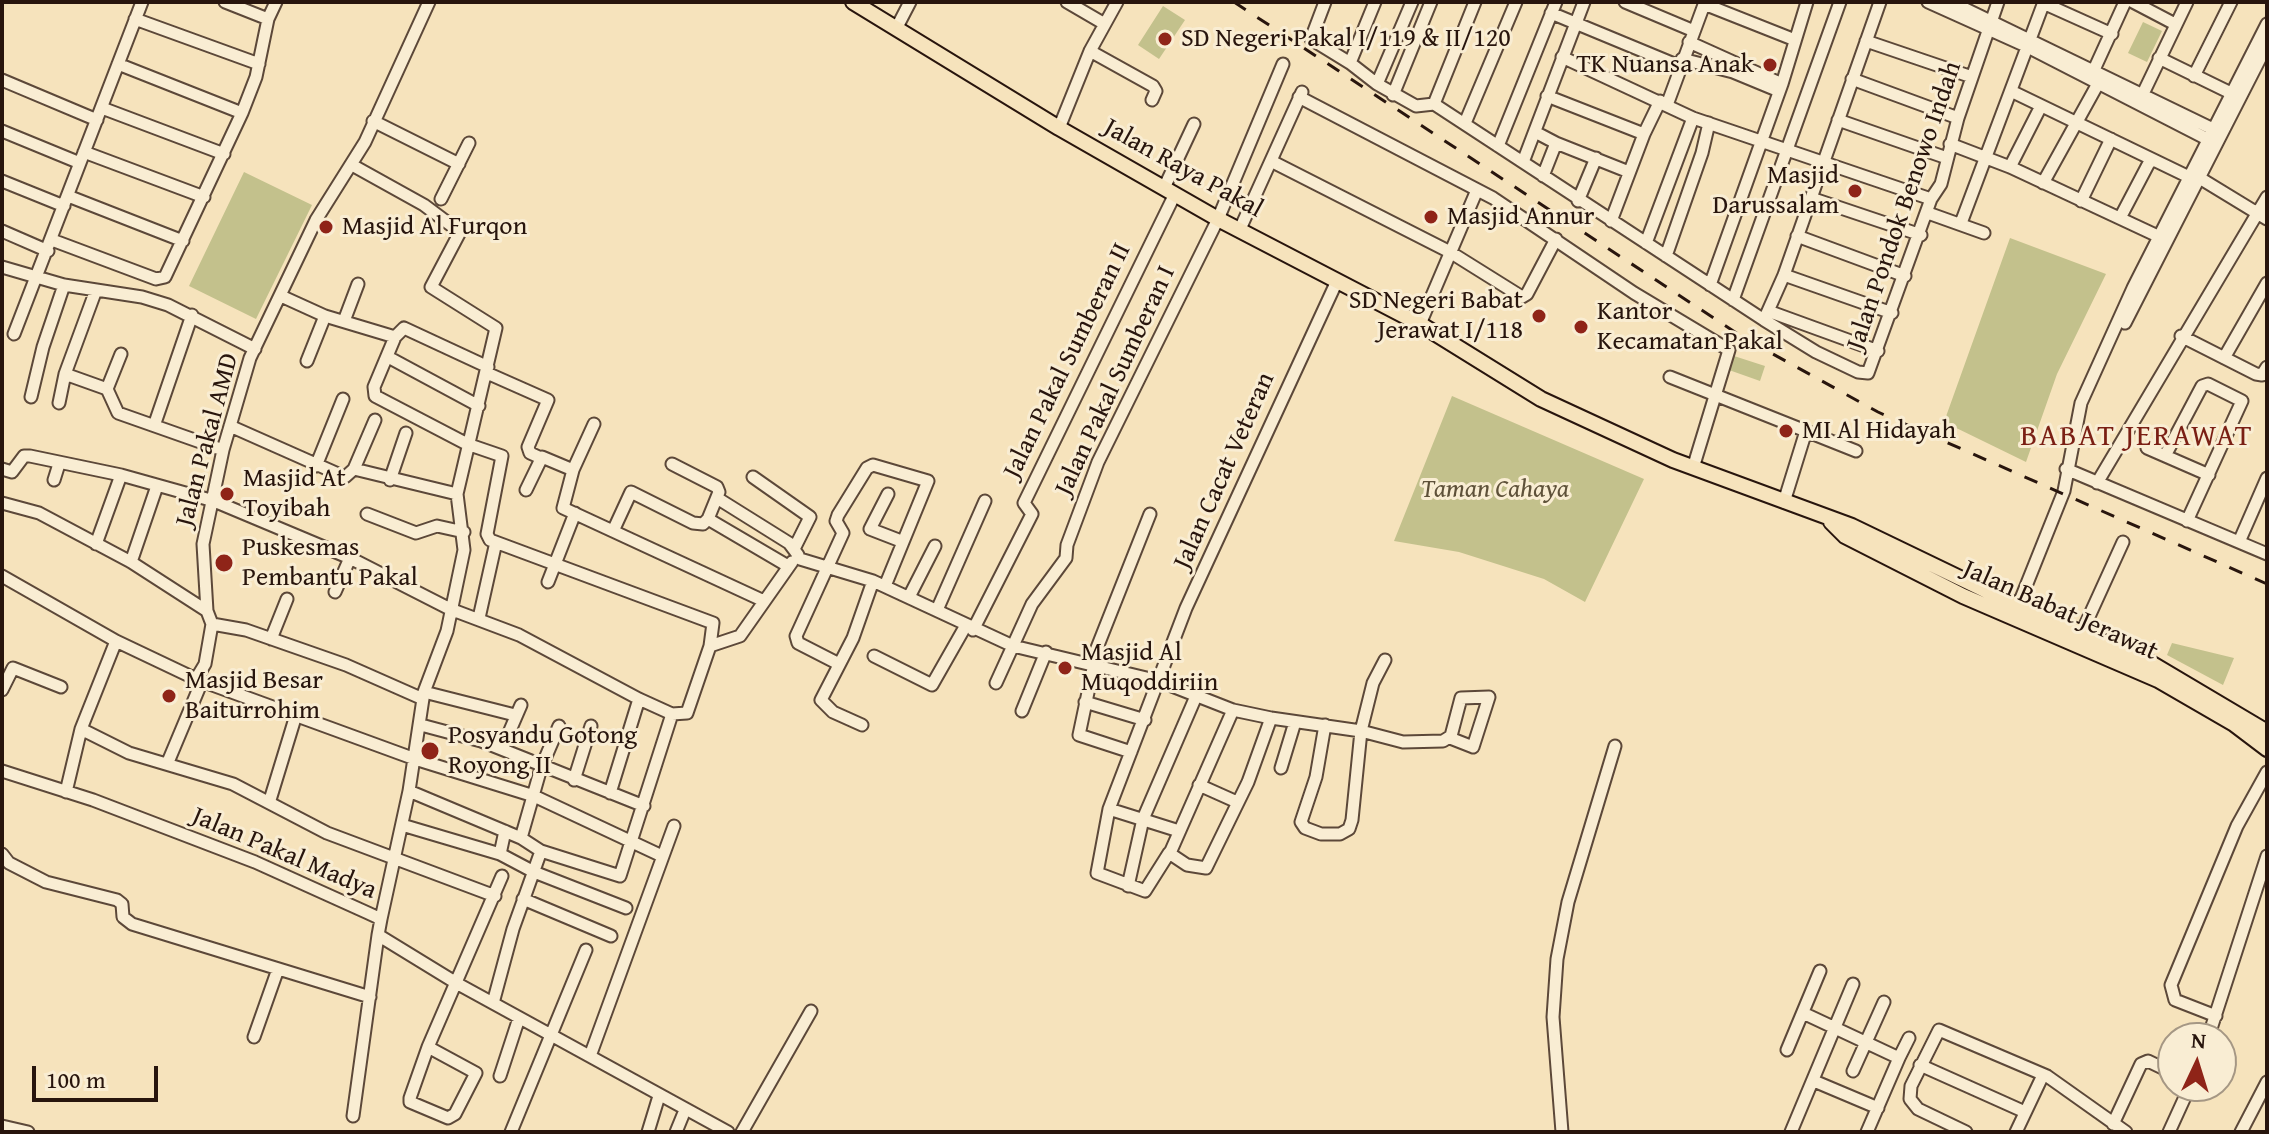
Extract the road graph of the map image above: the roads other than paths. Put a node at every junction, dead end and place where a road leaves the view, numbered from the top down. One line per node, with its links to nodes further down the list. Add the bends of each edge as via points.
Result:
1 (142, 2): 30 (street)
2 (225, 2): 31 (street)
3 (276, 2): 31 (street)
4 (429, 2): 74 (street, Jalan Pakal AMD)
5 (853, 2): 37 (main road, Jalan Raya Pakal)
6 (910, 2): 37 (street)
7 (1067, 2): 33 (street)
8 (1117, 2): 33 (street)
9 (1325, 2): 47 (street, via 1311,39)
10 (1375, 2): 47 (street)
11 (1412, 2): 57 (street)
12 (1431, 2): 60 (street)
13 (1475, 2): 66 (street)
14 (1516, 2): 75 (street)
15 (1584, 2): 32 (street)
16 (1625, 2): 39 (street)
17 (1807, 2): 40 (street)
18 (1840, 2): 90 (street)
19 (1880, 2): 41 (street)
20 (1928, 2): 36 (street)
21 (1951, 2): 36 (street)
22 (1998, 2): 36 (street, Jalan Pondok Benowo Indah)
23 (2125, 2): 38 (street)
24 (2187, 2): 34 (street)
25 (2231, 2): 52 (street)
26 (1705, 3): 39 (street); 40 (street)
27 (2043, 3): 38 (street); 42 (street)
28 (2139, 3): 34 (street)
29 (1554, 8): 32 (street); 89 (street)
30 (135, 19): 49 (street); 50 (street)
31 (268, 19): 50 (street)
32 (1576, 22): 45 (street); 48 (street)
33 (1103, 23): 44 (street)
34 (2175, 24): 46 (street)
35 (2267, 24): 62 (street)
36 (1990, 26): 42 (street); 53 (street, Jalan Pondok Benowo Indah)
37 (896, 29): 79 (main road, Jalan Raya Pakal)
38 (2112, 34): 54 (street)
39 (1692, 37): 48 (street); 58 (street)
40 (1795, 40): 58 (street)
41 (1866, 41): 53 (street); 55 (street)
42 (2029, 44): 54 (street); 59 (street)
43 (2267, 45): 62 (street)
44 (1090, 51): 64 (street, via 1153,86); 79 (street)
45 (1562, 57): 61 (street); 65 (street)
46 (2159, 58): 52 (street); 63 (street)
47 (1350, 63): 57 (street)
48 (1680, 63): 58 (street); 65 (street)
49 (118, 64): 68 (street); 69 (street)
50 (259, 64): 69 (street)
51 (1283, 64): 122 (street, Jalan Pakal Sumberan I)
52 (2194, 76): 62 (street)
53 (1972, 77): 71 (street, Jalan Pondok Benowo Indah)
54 (2098, 77): 63 (street); 77 (street)
55 (1852, 79): 71 (street); 73 (street)
56 (2, 80): 72 (street)
57 (1377, 84): 60 (street)
58 (1779, 84): 85 (street)
59 (2013, 92): 67 (street); 95 (street)
60 (1393, 95): 66 (street, via 1421,107)
61 (1547, 96): 81 (street); 82 (street)
62 (2236, 96): 83 (street)
63 (2140, 99): 83 (street)
64 (1152, 100)
65 (1664, 103): 70 (street); 82 (street)
66 (1434, 104): 75 (street, Jalan Pondok Benowo Indah)
67 (2041, 106): 77 (street); 102 (street)
68 (102, 108): 72 (street); 91 (street)
69 (242, 113): 91 (street)
70 (1693, 118): 76 (street); 132 (street)
71 (1958, 118): 88 (street, Jalan Pondok Benowo Indah)
72 (97, 120): 92 (street)
73 (1838, 120): 94 (street); 99 (street)
74 (373, 121): 100 (street); 101 (street, Jalan Pakal AMD)
75 (1465, 123): 89 (street, Jalan Pondok Benowo Indah)
76 (1709, 123): 85 (street); 135 (street)
77 (2077, 123): 84 (street); 107 (street)
78 (1194, 124): 109 (street)
79 (1059, 128): 109 (main road, Jalan Raya Pakal)
80 (2, 131): 92 (street)
81 (1535, 132): 87 (street); 98 (street)
82 (1644, 134): 103 (street)
83 (2215, 136): 105 (street)
84 (2111, 139): 96 (street); 117 (street)
85 (1757, 141): 90 (street); 140 (street)
86 (469, 143): 100 (street)
87 (1556, 143): 93 (street); 104 (street)
88 (1950, 144): 94 (street, Jalan Pondok Benowo Indah); 95 (street)
89 (1498, 146): 98 (street, Jalan Pondok Benowo Indah)
90 (1786, 151): 99 (street); 147 (street)
91 (224, 154): 110 (street)
92 (82, 157): 110 (street); 115 (street)
93 (1596, 158): 103 (street); 116 (street)
94 (1947, 158): 114 (street, Jalan Pondok Benowo Indah)
95 (1988, 158): 102 (street); 123 (street)
96 (2151, 159): 105 (street); 120 (street)
97 (1271, 161): 108 (street, via 1300,94); 124 (street); 134 (street)
98 (1523, 162): 104 (street, Jalan Pondok Benowo Indah)
99 (1824, 163): 112 (street); 114 (street)
100 (459, 164): 113 (street)
101 (352, 165): 146 (street, Jalan Pakal AMD, via 316,220); 165 (street, via 460,232 431,287 494,324)
102 (2010, 167): 107 (street)
103 (1629, 172): 121 (street)
104 (1543, 176): 116 (street, Jalan Pondok Benowo Indah)
105 (2194, 177): 119 (street); 129 (street)
106 (2, 181): 115 (street)
107 (2043, 183): 117 (street)
108 (1477, 190): 130 (street); 134 (street)
109 (1169, 191): 122 (main road, Jalan Raya Pakal); 245 (street, Jalan Pakal Sumberan II, via 1024,503 1032,514)
110 (204, 197): 131 (street)
111 (2267, 197): 119 (street)
112 (1811, 198): 127 (street); 128 (street)
113 (441, 199)
114 (1931, 199): 118 (street, Jalan Pondok Benowo Indah)
115 (66, 201): 131 (street); 133 (street)
116 (1578, 201): 121 (street, Jalan Pondok Benowo Indah)
117 (2081, 201): 120 (street)
118 (1928, 213): 123 (street); 127 (street, Jalan Pondok Benowo Indah)
119 (2262, 216): 155 (street)
120 (2120, 218): 129 (street)
121 (1611, 221): 132 (street, Jalan Pondok Benowo Indah)
122 (1216, 223): 124 (main road, Jalan Raya Pakal); 250 (street, Jalan Pakal Sumberan I, via 1098,462 1066,558 1032,604)
123 (1961, 223): 126 (street)
124 (1240, 229): 145 (main road, Jalan Raya Pakal)
125 (2, 231): 133 (street)
126 (1984, 233)
127 (1921, 235): 138 (street, Jalan Pondok Benowo Indah)
128 (1797, 236): 137 (street); 138 (street)
129 (2163, 238): 192 (street, via 2081,403)
130 (1556, 239): 134 (street, via 1524,297); 169 (street, via 1729,350)
131 (183, 241): 133 (street, via 165,277 156,279)
132 (1646, 243): 135 (street, Jalan Pondok Benowo Indah)
133 (50, 246): 139 (street)
134 (1450, 252): 153 (street)
135 (1666, 256): 140 (street, Jalan Pondok Benowo Indah)
136 (3, 269): 139 (street)
137 (1784, 275): 148 (street); 151 (street)
138 (1905, 276): 148 (street, Jalan Pondok Benowo Indah)
139 (36, 278): 143 (street); 154 (street)
140 (1707, 283): 147 (street, Jalan Pondok Benowo Indah)
141 (2267, 283): 161 (street)
142 (358, 284): 152 (street)
143 (64, 285): 144 (street); 170 (street)
144 (96, 290): 149 (street, via 142,297); 166 (street)
145 (1332, 290): 153 (main road, Jalan Raya Pakal); 258 (street, Jalan Cacat Veteran, via 1192,595)
146 (281, 296): 150 (street); 157 (street, Jalan Pakal AMD)
147 (1733, 300): 151 (street, Jalan Pondok Benowo Indah)
148 (1892, 313): 158 (street, Jalan Pondok Benowo Indah)
149 (192, 315): 157 (street); 175 (street)
150 (325, 316): 152 (street); 162 (street)
151 (1766, 316): 158 (street); 158 (street, Jalan Pondok Benowo Indah, via 1858,372 1870,372)
152 (344, 321): 156 (street)
153 (1420, 324): 164 (main road, Jalan Raya Pakal)
154 (14, 334)
155 (2181, 336): 161 (street); 200 (street)
156 (395, 337): 160 (street); 165 (street, via 404,328)
157 (255, 349): 177 (street, Jalan Pakal AMD)
158 (1878, 351)
159 (121, 354): 168 (street)
160 (388, 357): 173 (street); 180 (street, via 375,396)
161 (2224, 358): 163 (street, via 2256,374 2262,375)
162 (307, 361)
163 (2267, 367)
164 (1495, 369): 189 (main road, Jalan Babat Jerawat, via 1554,405)
165 (493, 373): 173 (street); 185 (street, via 548,400 528,447)
166 (65, 374): 168 (street); 172 (street)
167 (1670, 377): 169 (street)
168 (107, 389): 175 (street, via 118,413)
169 (1714, 396): 178 (street); 189 (street)
170 (31, 397)
171 (343, 399): 188 (street)
172 (59, 403)
173 (479, 406): 180 (street)
174 (375, 420): 191 (street)
175 (155, 423): 182 (street)
176 (594, 424): 193 (street)
177 (230, 426): 182 (street, Jalan Pakal AMD); 188 (street)
178 (1806, 431): 183 (street); 208 (street)
179 (406, 433): 199 (street)
180 (471, 445): 203 (street); 219 (street, via 504,458 487,534)
181 (2147, 448): 184 (street)
182 (223, 450): 206 (street, Jalan Pakal AMD)
183 (1856, 451)
184 (2166, 454): 195 (street); 195 (street, via 2202,386 2208,384 2243,402)
185 (541, 458): 193 (street); 202 (street)
186 (59, 464): 190 (street, via 24,456 14,470); 194 (street); 198 (street)
187 (672, 464): 205 (street, via 712,483)
188 (316, 466): 191 (street, via 345,477)
189 (1693, 468): 208 (main road, Jalan Babat Jerawat)
190 (2, 469)
191 (354, 469): 199 (street)
192 (2066, 469): 200 (street); 239 (street, via 2062,496)
193 (573, 470): 210 (street, via 562,507)
194 (121, 475): 201 (street); 222 (street)
195 (2209, 475): 215 (street)
196 (753, 477): 224 (street, via 810,517)
197 (2267, 478): 221 (street)
198 (54, 480)
199 (390, 480): 203 (street)
200 (2097, 483): 215 (street)
201 (157, 486): 206 (street); 227 (street)
202 (526, 490)
203 (457, 494): 217 (street)
204 (888, 494): 218 (street, via 870,529)
205 (717, 498): 213 (street); 224 (street)
206 (214, 501): 226 (street); 242 (street, Jalan Pakal AMD, via 203,544)
207 (985, 501): 241 (street)
208 (1784, 502): 214 (main road, Jalan Babat Jerawat)
209 (2, 503): 222 (street, via 39,513)
210 (575, 513): 216 (street); 228 (street)
211 (367, 514): 217 (street, via 416,533 437,526)
212 (1150, 514): 255 (street)
213 (708, 519): 216 (street, via 693,523 631,492); 229 (street)
214 (1831, 521): 239 (main road, Jalan Babat Jerawat, via 1920,556); 284 (main road, Jalan Babat Jerawat, via 1845,536 1963,596 2158,680)
215 (2187, 521): 221 (street)
216 (613, 531): 238 (street)
217 (464, 532): 240 (street)
218 (901, 541): 230 (street, via 928,481 873,465 837,517 843,533); 234 (street)
219 (496, 542): 228 (street); 243 (street)
220 (2123, 542): 246 (street)
221 (2239, 542): 225 (street)
222 (96, 544): 227 (street)
223 (935, 546): 236 (street)
224 (797, 554): 229 (street); 230 (street)
225 (2267, 554)
226 (350, 558): 235 (street); 240 (street)
227 (131, 562): 242 (street)
228 (556, 562): 233 (street); 249 (street, via 712,622)
229 (788, 566): 238 (street)
230 (828, 568): 232 (street); 254 (street, via 796,638)
231 (2, 576): 248 (street)
232 (873, 581): 234 (street); 254 (street)
233 (548, 582)
234 (885, 586): 236 (street)
235 (335, 592)
236 (909, 597): 241 (street)
237 (287, 599): 247 (street)
238 (764, 601): 249 (street, via 738,638)
239 (2018, 606): 246 (main road, Jalan Babat Jerawat)
240 (450, 609): 243 (street); 263 (street)
241 (937, 610): 245 (street)
242 (207, 611): 244 (street, Jalan Pakal AMD)
243 (479, 618): 264 (street)
244 (212, 624): 247 (street); 257 (street)
245 (969, 628): 250 (street); 252 (street, via 932,685)
246 (2082, 632): 280 (main road, Jalan Babat Jerawat, via 2168,671)
247 (271, 639): 263 (street)
248 (116, 641): 257 (street); 278 (street)
249 (710, 646): 268 (street, via 689,710)
250 (1013, 646): 251 (street); 259 (street, Jalan Pakal Sumberan I)
251 (1046, 652): 255 (street); 267 (street)
252 (874, 656)
253 (1385, 660): 279 (street, via 1373,683)
254 (839, 664): 274 (street, via 821,702)
255 (1093, 664): 258 (street); 265 (street)
256 (7, 666): 260 (street); 261 (street)
257 (199, 680): 269 (street); 287 (street)
258 (1159, 681): 262 (street); 271 (street, Jalan Cacat Veteran)
259 (996, 683)
260 (61, 687)
261 (2, 690)
262 (1197, 694): 266 (street); 302 (street)
263 (424, 696): 273 (street); 283 (street, via 518,710)
264 (639, 699): 268 (street); 296 (street)
265 (1085, 702): 271 (street); 285 (street, via 1080,737)
266 (1233, 710): 270 (street); 293 (street)
267 (1022, 711)
268 (672, 714): 300 (street)
269 (296, 715): 286 (street); 298 (street)
270 (1271, 718): 272 (street); 299 (street)
271 (1145, 720): 285 (street, Jalan Cacat Veteran)
272 (1295, 722): 275 (street); 289 (street)
273 (421, 725): 283 (street); 286 (street)
274 (862, 725)
275 (1325, 725): 279 (street); 279 (street, via 1301,822 1321,834 1349,829)
276 (559, 726): 288 (street)
277 (591, 726): 292 (street)
278 (81, 729): 287 (street, via 129,753); 295 (street)
279 (1361, 731): 281 (street, via 1403,742)
280 (2267, 732)
281 (1450, 738): 281 (street, via 1461,698 1489,697 1473,747)
282 (1615, 746): 369 (street, via 1568,902 1557,959 1553,1017)
283 (502, 749): 288 (street)
284 (2267, 749)
285 (1131, 752): 301 (street, Jalan Cacat Veteran)
286 (415, 759): 294 (street); 297 (street)
287 (168, 762): 298 (street)
288 (541, 768): 292 (street); 297 (street)
289 (1281, 768)
290 (2, 771): 295 (street, Jalan Pakal Madya)
291 (2267, 772): 335 (street, via 2237,826 2171,985 2175,1000)
292 (574, 780): 296 (street)
293 (1199, 785): 299 (street); 306 (street)
294 (409, 791): 303 (street); 305 (street)
295 (66, 792): 322 (street, Jalan Pakal Madya, via 255,862)
296 (610, 793): 300 (street)
297 (534, 796): 307 (street); 308 (street)
298 (270, 800): 315 (street, via 327,833)
299 (1237, 802): 310 (street, via 1206,868 1187,865)
300 (644, 806): 308 (street)
301 (1109, 809): 302 (street); 318 (street, Jalan Cacat Veteran, via 1096,871)
302 (1143, 819): 306 (street); 318 (street)
303 (402, 825): 312 (street); 315 (street)
304 (674, 826): 313 (street)
305 (505, 831): 307 (street); 312 (street)
306 (1179, 831): 310 (street)
307 (521, 838): 309 (street)
308 (633, 843): 309 (street, via 624,871 617,876); 313 (street)
309 (541, 851): 316 (street)
310 (1170, 853): 318 (street, via 1148,891)
311 (2, 854): 326 (street, via 46,882 117,900 132,924)
312 (500, 854): 316 (street)
313 (662, 856): 345 (street)
314 (2267, 856): 335 (street)
315 (396, 859): 319 (street); 322 (street)
316 (534, 872): 320 (street); 321 (street)
317 (502, 876): 319 (street)
318 (1128, 886)
319 (495, 896): 328 (street)
320 (523, 899): 324 (street); 332 (street)
321 (626, 908)
322 (381, 919): 323 (street, Jalan Pakal Madya)
323 (378, 935): 328 (street, Jalan Pakal Madya); 330 (street)
324 (611, 936)
325 (586, 950): 339 (street)
326 (278, 969): 330 (street); 340 (street)
327 (1820, 971): 334 (street)
328 (458, 984): 332 (street, Jalan Pakal Madya); 343 (street)
329 (1853, 984): 338 (street)
330 (370, 997): 359 (street)
331 (1884, 1002): 342 (street)
332 (493, 1003): 336 (street, Jalan Pakal Madya)
333 (811, 1011): 368 (street)
334 (1803, 1013): 338 (street); 344 (street)
335 (2216, 1016): 337 (street)
336 (519, 1018): 339 (street, Jalan Pakal Madya); 351 (street)
337 (2214, 1022)
338 (1834, 1027): 342 (street); 352 (street)
339 (549, 1035): 345 (street, Jalan Pakal Madya); 364 (street)
340 (254, 1037)
341 (1909, 1038): 346 (street)
342 (1866, 1041): 346 (street); 349 (street)
343 (428, 1047): 343 (street, via 476,1073 448,1118 410,1100)
344 (1787, 1050)
345 (590, 1056): 354 (street, Jalan Pakal Madya)
346 (1899, 1058): 356 (street)
347 (1920, 1065): 350 (street, via 1941,1029); 358 (street); 372 (street, via 1911,1086 1912,1104)
348 (2157, 1065): 360 (street, via 2141,1064)
349 (1853, 1071)
350 (2043, 1075): 358 (street); 360 (street)
351 (500, 1076)
352 (1814, 1081): 356 (street); 370 (street)
353 (2267, 1082): 376 (street)
354 (659, 1096): 357 (street, Jalan Pakal Madya); 365 (street)
355 (2183, 1102): 375 (street)
356 (1878, 1108): 371 (street)
357 (685, 1110): 362 (street, Jalan Pakal Madya); 366 (street)
358 (2025, 1112): 373 (street)
359 (353, 1116)
360 (2113, 1124): 374 (street)
361 (2, 1126): 363 (street)
362 (715, 1129): 367 (street, Jalan Pakal Madya)
363 (28, 1132)
364 (511, 1132)
365 (648, 1132)
366 (676, 1132)
367 (728, 1132)
368 (742, 1132)
369 (1562, 1132)
370 (1791, 1132)
371 (1867, 1132)
372 (1966, 1132)
373 (2016, 1132)
374 (2126, 1132)
375 (2169, 1132)
376 (2241, 1132)

